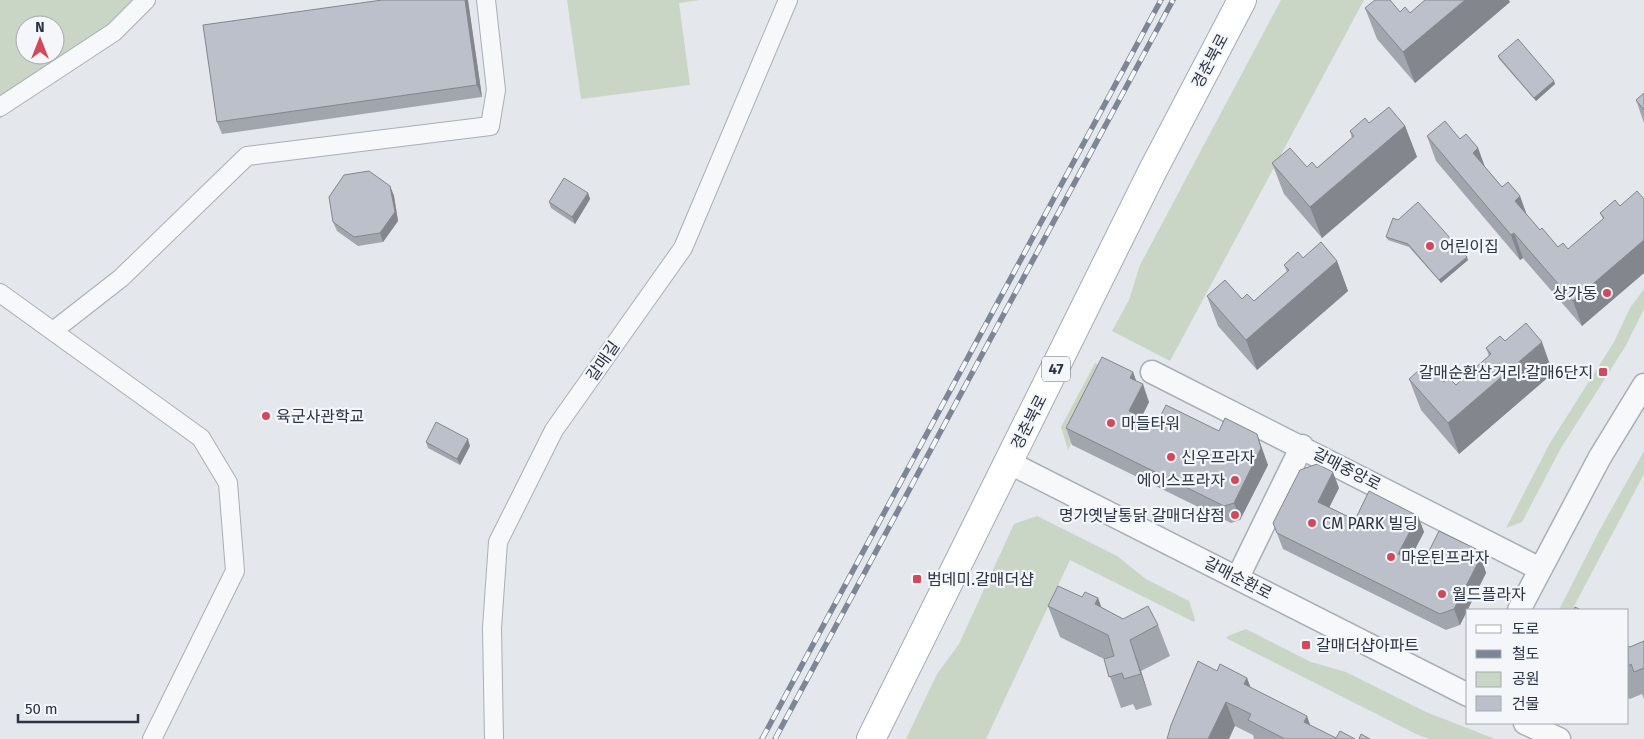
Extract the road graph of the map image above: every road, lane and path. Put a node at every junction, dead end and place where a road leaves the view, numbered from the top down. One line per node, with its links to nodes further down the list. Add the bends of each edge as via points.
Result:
1 (146, 0): 5 (street, via 114,32)
2 (486, 0): 7 (street, via 496,90 490,126 247,156 120,278)
3 (788, 0): 18 (street, 갈매길, via 683,248 554,430 498,542 492,628)
4 (1242, 0): 11 (main road, 경춘북로 / 47, via 1152,172)
5 (0, 107)
6 (0, 293): 7 (street)
7 (53, 331): 17 (street, via 200,438 228,482 235,571)
8 (1152, 372): 10 (street, 갈매중앙로)
9 (1644, 385): 12 (street, via 1600,457)
10 (1302, 446): 12 (street, 갈매중앙로); 13 (street)
11 (1008, 462): 13 (street, 갈매순환로); 19 (main road, 경춘북로 / 47)
12 (1540, 569): 14 (street)
13 (1238, 578): 15 (street, 갈매순환로)
14 (1520, 609)
15 (1466, 694)
16 (1527, 724): 20 (street)
17 (152, 739)
18 (494, 739)
19 (871, 739)
20 (1559, 739)

